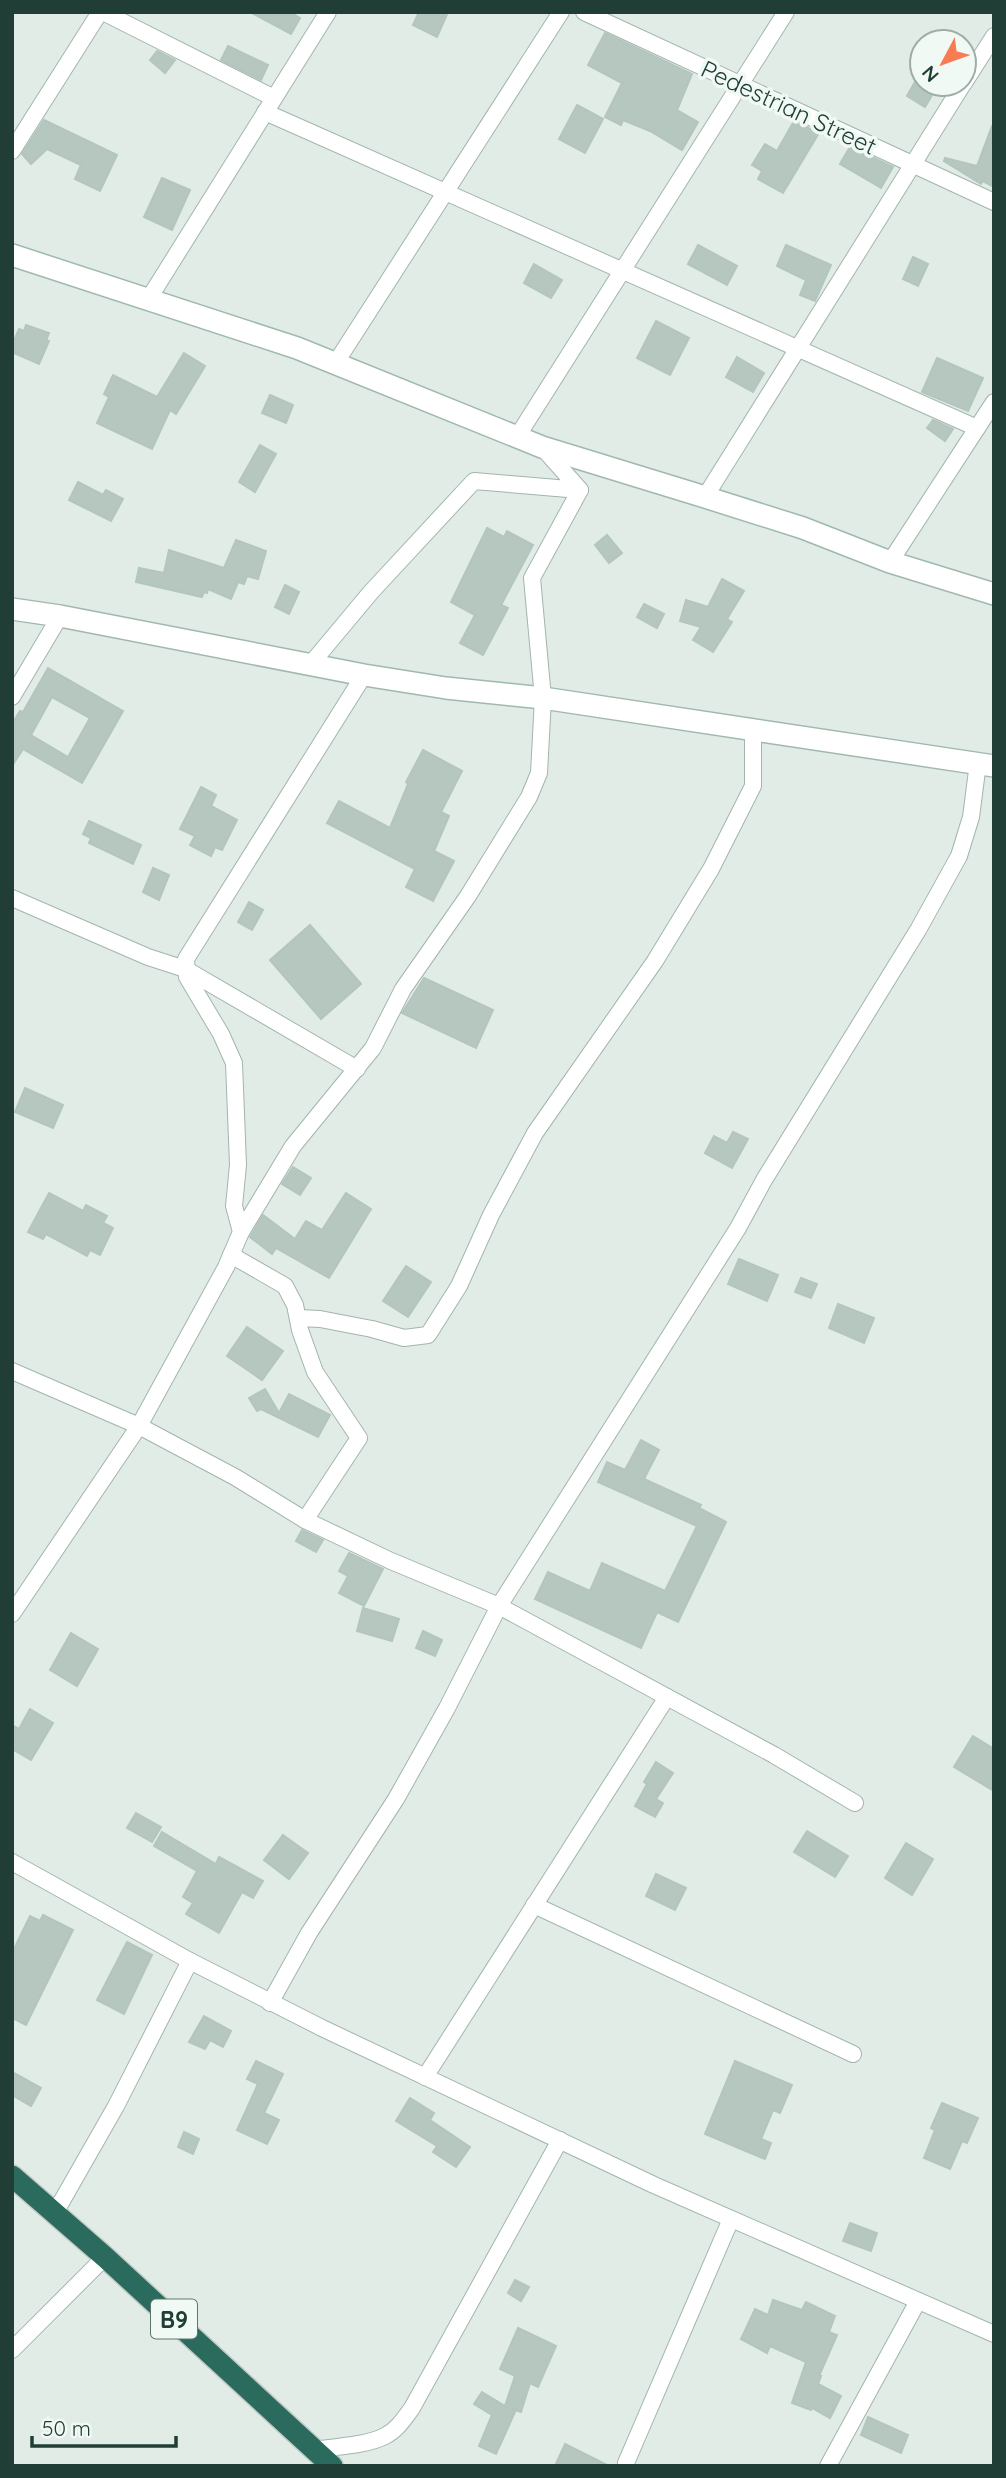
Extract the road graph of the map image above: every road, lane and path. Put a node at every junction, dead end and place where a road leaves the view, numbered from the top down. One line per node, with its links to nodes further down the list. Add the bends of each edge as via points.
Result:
1 (102, 12): 9 (street); 12 (street)
2 (328, 12): 9 (street)
3 (561, 12): 14 (street)
4 (584, 12): 8 (street, Pedestrian Street)
5 (786, 12): 8 (street)
6 (994, 36): 7 (street)
7 (978, 62)
8 (740, 85): 13 (street, Pedestrian Street); 17 (street)
9 (274, 98): 11 (street)
10 (955, 98): 13 (street)
11 (265, 112): 14 (street); 18 (street)
12 (12, 151)
13 (913, 164): 15 (street, Pedestrian Street); 19 (street)
14 (445, 192): 17 (street); 20 (street)
15 (994, 202)
16 (12, 256): 18 (main road)
17 (623, 270): 19 (street); 23 (street)
18 (148, 300): 20 (main road)
19 (798, 348): 22 (street); 26 (street)
20 (335, 364): 23 (main road)
21 (994, 402): 22 (street)
22 (977, 428): 27 (street)
23 (517, 437): 24 (main road)
24 (542, 447): 25 (street); 26 (main road)
25 (580, 490): 31 (street, via 474,481); 34 (street, via 532,578)
26 (705, 496): 27 (main road)
27 (890, 562): 28 (main road)
28 (994, 594)
29 (12, 609): 30 (main road)
30 (60, 616): 31 (main road); 33 (street)
31 (310, 665): 32 (main road)
32 (364, 675): 34 (main road); 38 (street, via 193,945)
33 (12, 697)
34 (543, 698): 35 (main road); 39 (street, via 539,773 529,797 403,989)
35 (753, 731): 36 (main road); 42 (street, via 753,786 711,869 655,961 535,1133 459,1286 428,1335 404,1338)
36 (986, 764): 46 (street, via 958,856 918,930 738,1228)
37 (12, 898): 38 (street)
38 (185, 969): 39 (street); 40 (street, via 234,1063 238,1166 234,1206)
39 (357, 1069): 40 (street, via 293,1146)
40 (241, 1232): 41 (street)
41 (231, 1255): 42 (street, via 285,1286); 44 (street)
42 (298, 1318): 45 (street, via 316,1372 359,1438)
43 (12, 1371): 44 (street)
44 (139, 1426): 45 (street); 47 (street)
45 (305, 1520): 46 (street)
46 (499, 1606): 48 (street); 53 (street, via 396,1799 309,1933)
47 (12, 1614)
48 (667, 1697): 49 (street); 51 (street)
49 (855, 1803)
50 (12, 1862): 52 (street)
51 (534, 1905): 54 (street); 55 (street)
52 (190, 1961): 53 (street); 58 (street)
53 (270, 2003): 55 (street)
54 (853, 2054)
55 (425, 2077): 56 (street)
56 (561, 2140): 59 (street); 64 (street, via 412,2409 385,2436)
57 (12, 2176): 58 (highway, B9)
58 (55, 2213): 60 (highway, B9)
59 (731, 2219): 61 (street); 65 (street)
60 (105, 2257): 63 (street); 64 (highway, B9)
61 (918, 2301): 62 (street); 67 (street)
62 (994, 2334)
63 (12, 2350)
64 (315, 2450): 66 (highway, B9)
65 (626, 2463)
66 (332, 2466)
67 (828, 2466)

